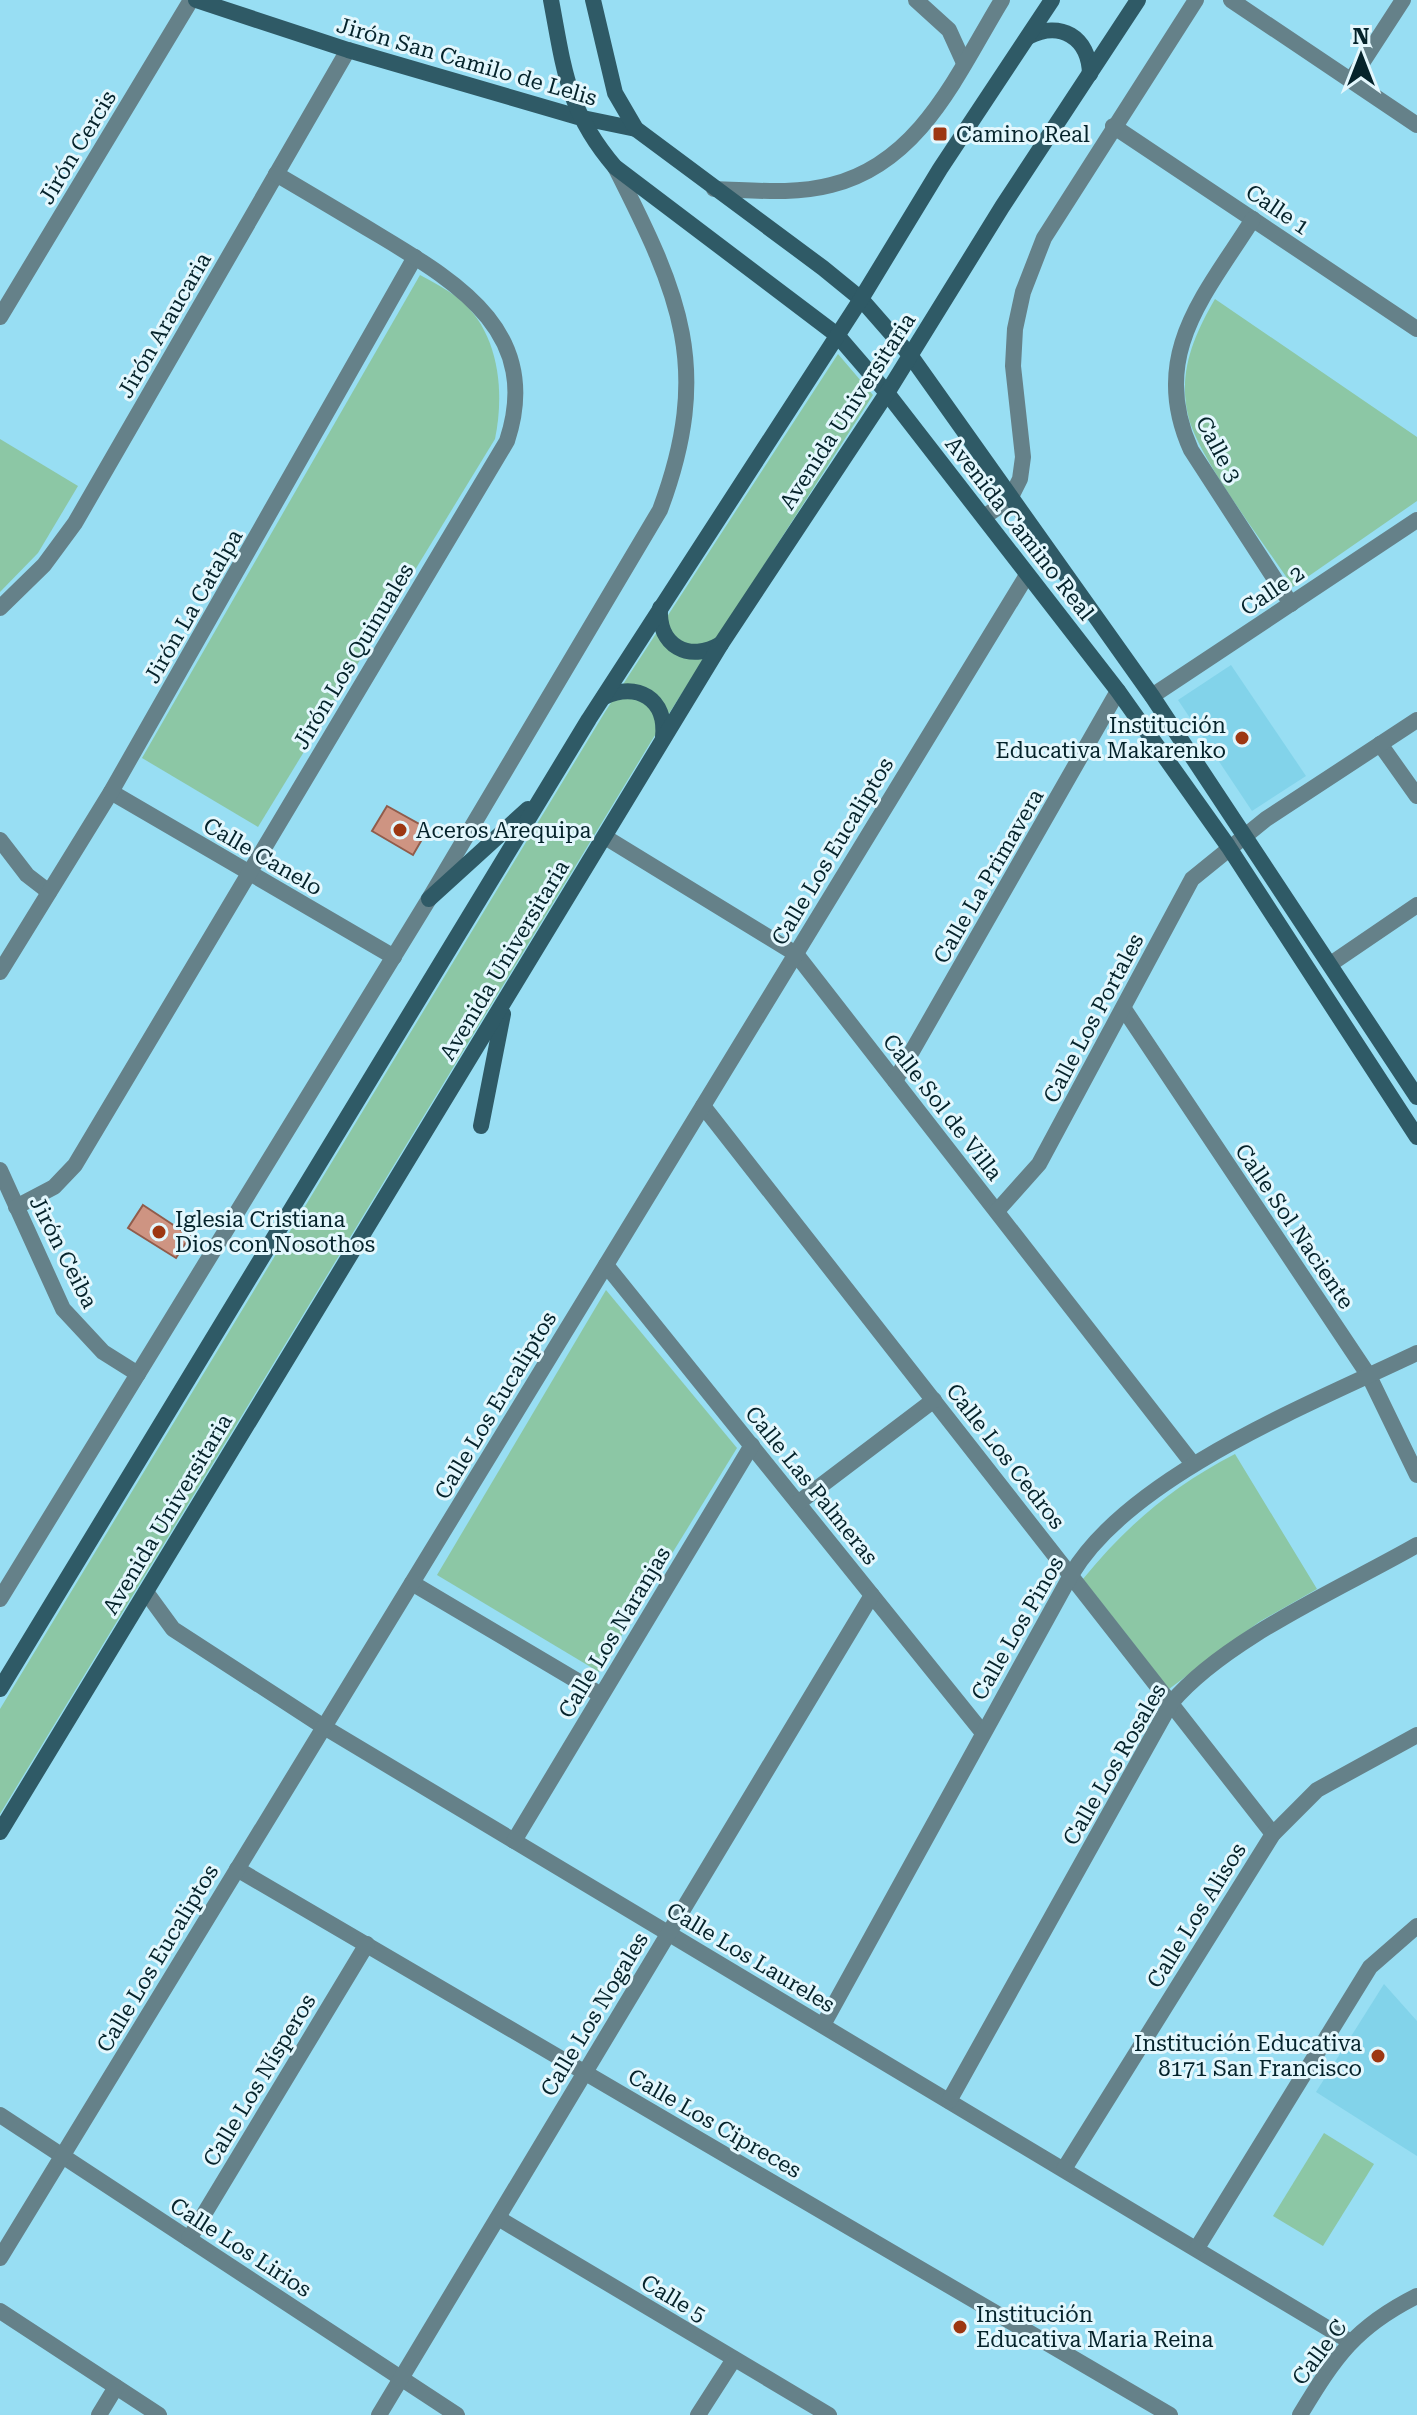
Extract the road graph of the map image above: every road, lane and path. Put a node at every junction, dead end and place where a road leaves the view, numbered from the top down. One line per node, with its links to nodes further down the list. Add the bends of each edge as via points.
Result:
1 (193, 0): 12 (main road, Jirón San Camilo de Lelis); 26 (street, Jirón Cercis)
2 (551, 0): 16 (main road, Avenida Camino Real)
3 (593, 0): 19 (main road, Avenida Camino Real, via 615,93)
4 (916, 0): 13 (street, via 949,30)
5 (1002, 0): 13 (street)
6 (1052, 0): 11 (main road)
7 (1138, 0): 14 (main road, Avenida Universitaria)
8 (1196, 0): 18 (street)
9 (1231, 0): 15 (street)
10 (1403, 0): 15 (street)
11 (1028, 37): 14 (main road, via 1052,29 1077,38 1085,48); 25 (main road)
12 (348, 50): 16 (main road, Jirón San Camilo de Lelis); 21 (street, Jirón Araucaria)
13 (964, 63): 22 (street, via 931,119 871,170 832,185 791,191)
14 (1090, 74): 29 (main road, Avenida Universitaria)
15 (1351, 80): 17 (street)
16 (578, 117): 19 (main road, Jirón San Camilo de Lelis); 20 (main road, Avenida Camino Real)
17 (1417, 125)
18 (1113, 126): 23 (street, Calle 1); 31 (street, via 1044,238 1023,292 1013,366 1023,457)
19 (636, 129): 22 (main road, Avenida Camino Real)
20 (615, 167): 28 (main road, Avenida Camino Real); 54 (street, via 659,253 681,322 688,377 677,466 640,546)
21 (276, 174): 24 (street, Jirón Los Quinuales); 36 (street, Jirón Araucaria, via 75,523 44,565)
22 (714, 189): 25 (main road, Avenida Camino Real)
23 (1253, 219): 27 (street, Calle 1); 35 (street, Calle 3, via 1185,327 1175,397 1191,450)
24 (415, 257): 45 (street, Jirón La Catalpa); 52 (street, Jirón Los Quinuales, via 463,288 489,317 517,380 517,410 507,441)
25 (861, 299): 28 (main road); 29 (main road, Avenida Camino Real)
26 (0, 317)
27 (1417, 329)
28 (837, 335): 30 (main road, Avenida Camino Real); 37 (main road)
29 (910, 355): 30 (main road, Avenida Universitaria); 31 (main road, Avenida Camino Real)
30 (887, 393): 32 (main road, Avenida Camino Real); 38 (main road, Avenida Universitaria)
31 (1010, 499): 32 (street); 40 (main road, Avenida Camino Real)
32 (984, 517): 34 (main road, Avenida Camino Real)
33 (1417, 520): 35 (street, Calle 2)
34 (1027, 575): 39 (main road, Avenida Camino Real); 56 (street, Calle Los Eucaliptos)
35 (1291, 604): 40 (street, Calle 2)
36 (0, 608)
37 (660, 608): 38 (main road, via 659,624 677,649 692,654); 41 (main road)
38 (721, 644): 43 (main road, Avenida Universitaria)
39 (1118, 691): 51 (main road, Avenida Camino Real); 62 (street, Calle La Primavera)
40 (1152, 696): 48 (main road, Avenida Camino Real)
41 (604, 697): 43 (main road, via 619,690 649,696 665,723); 47 (main road)
42 (1417, 720): 44 (street, Calle Los Portales)
43 (663, 738): 49 (main road, Avenida Universitaria)
44 (1380, 744): 46 (street); 48 (street, Calle Los Portales)
45 (111, 792): 52 (street, Calle Canelo); 53 (street, Jirón La Catalpa)
46 (1417, 796)
47 (541, 798): 54 (main road); 86 (main road)
48 (1245, 834): 51 (street, Calle Los Portales); 58 (main road, Avenida Camino Real)
49 (605, 837): 56 (street, Calle Sol de Villa); 60 (main road, Avenida Universitaria)
50 (0, 840): 53 (street, via 27,875)
51 (1228, 846): 61 (street, Calle Los Portales, via 1192,879); 66 (main road, Avenida Camino Real)
52 (249, 873): 57 (street, Calle Canelo); 68 (street, Jirón Los Quinuales, via 75,1165 54,1187)
53 (49, 892): 59 (street, Jirón La Catalpa)
54 (429, 899): 57 (street)
55 (1417, 905): 58 (street)
56 (796, 954): 62 (street, Calle Sol de Villa); 64 (street, Calle Los Eucaliptos)
57 (394, 957): 72 (street)
58 (1332, 963): 63 (main road, Avenida Camino Real)
59 (0, 972)
60 (506, 998): 65 (main road); 83 (main road, Avenida Universitaria)
61 (1124, 1009): 69 (street, Calle Los Portales, via 1039,1164); 73 (street, Calle Sol Naciente)
62 (895, 1081): 69 (street, Calle Sol de Villa)
63 (1417, 1097)
64 (703, 1106): 70 (street, Calle Los Eucaliptos); 74 (street, Calle Los Cedros)
65 (481, 1126)
66 (1417, 1137)
67 (0, 1170): 68 (street, Jirón Ceiba)
68 (16, 1207): 72 (street, Jirón Ceiba, via 63,1309 103,1352)
69 (997, 1211): 76 (street, Calle Sol de Villa)
70 (606, 1265): 75 (street, Calle Las Palmeras); 82 (street, Calle Los Eucaliptos)
71 (1417, 1353): 73 (street, Calle Los Pinos)
72 (138, 1374): 84 (street)
73 (1369, 1376): 76 (street, Calle Los Pinos); 77 (street, Calle Sol Naciente)
74 (934, 1400): 78 (street); 81 (street, Calle Los Cedros)
75 (752, 1445): 78 (street, Calle Las Palmeras); 87 (street, Calle Los Naranjas)
76 (1193, 1464): 81 (street, Calle Los Pinos, via 1128,1510)
77 (1417, 1475)
78 (798, 1503): 85 (street, Calle Las Palmeras)
79 (1417, 1545): 88 (street, Calle Los Rosales, via 1260,1633)
80 (0, 1570): 84 (street)
81 (1071, 1575): 88 (street, Calle Los Cedros); 90 (street, Calle Los Pinos)
82 (412, 1583): 87 (street); 89 (street, Calle Los Eucaliptos)
83 (146, 1592): 89 (street, Calle Los Laureles, via 173,1629); 92 (main road, Avenida Universitaria)
84 (4, 1593)
85 (872, 1595): 90 (street, Calle Las Palmeras); 97 (street, Calle Los Nogales)
86 (0, 1689)
87 (601, 1695): 94 (street, Calle Los Naranjas)
88 (1171, 1703): 93 (street, Calle Los Cedros); 101 (street, Calle Los Rosales)
89 (324, 1727): 94 (street, Calle Los Laureles); 95 (street, Calle Los Eucaliptos)
90 (983, 1733): 99 (street, Calle Los Pinos)
91 (1417, 1735): 93 (street, Calle Los Alisos, via 1317,1790)
92 (0, 1832)
93 (1273, 1834): 104 (street, Calle Los Alisos)
94 (514, 1841): 97 (street, Calle Los Laureles)
95 (237, 1869): 98 (street, Calle Los Cipreces); 103 (street, Calle Los Eucaliptos)
96 (1417, 1926): 107 (street, via 1370,1967)
97 (669, 1933): 99 (street, Calle Los Laureles); 100 (street, Calle Los Nogales)
98 (367, 1944): 100 (street, Calle Los Cipreces); 106 (street, Calle Los Nísperos)
99 (823, 2025): 101 (street, Calle Los Laureles)
100 (585, 2072): 105 (street, Calle Los Nogales); 121 (street, Calle Los Cipreces)
101 (949, 2101): 104 (street, Calle Los Laureles)
102 (0, 2115): 103 (street, Calle Los Lirios)
103 (62, 2156): 106 (street, Calle Los Lirios); 108 (street, Calle Los Eucaliptos)
104 (1064, 2169): 107 (street, Calle Los Laureles)
105 (498, 2218): 112 (street, Calle 5); 113 (street, Calle Los Nogales)
106 (189, 2239): 113 (street, Calle Los Lirios)
107 (1197, 2248): 111 (street, Calle Los Laureles)
108 (0, 2258)
109 (1417, 2296): 111 (street, Calle C)
110 (0, 2311): 114 (street)
111 (1349, 2341): 122 (street, Calle C)
112 (734, 2359): 119 (street); 120 (street, Calle 5)
113 (401, 2378): 117 (street, Calle Los Nogales); 118 (street, Calle Los Lirios)
114 (116, 2387): 115 (street); 116 (street)
115 (99, 2415)
116 (159, 2415)
117 (379, 2415)
118 (457, 2415)
119 (698, 2415)
120 (829, 2415)
121 (1170, 2415)
122 (1300, 2415)

